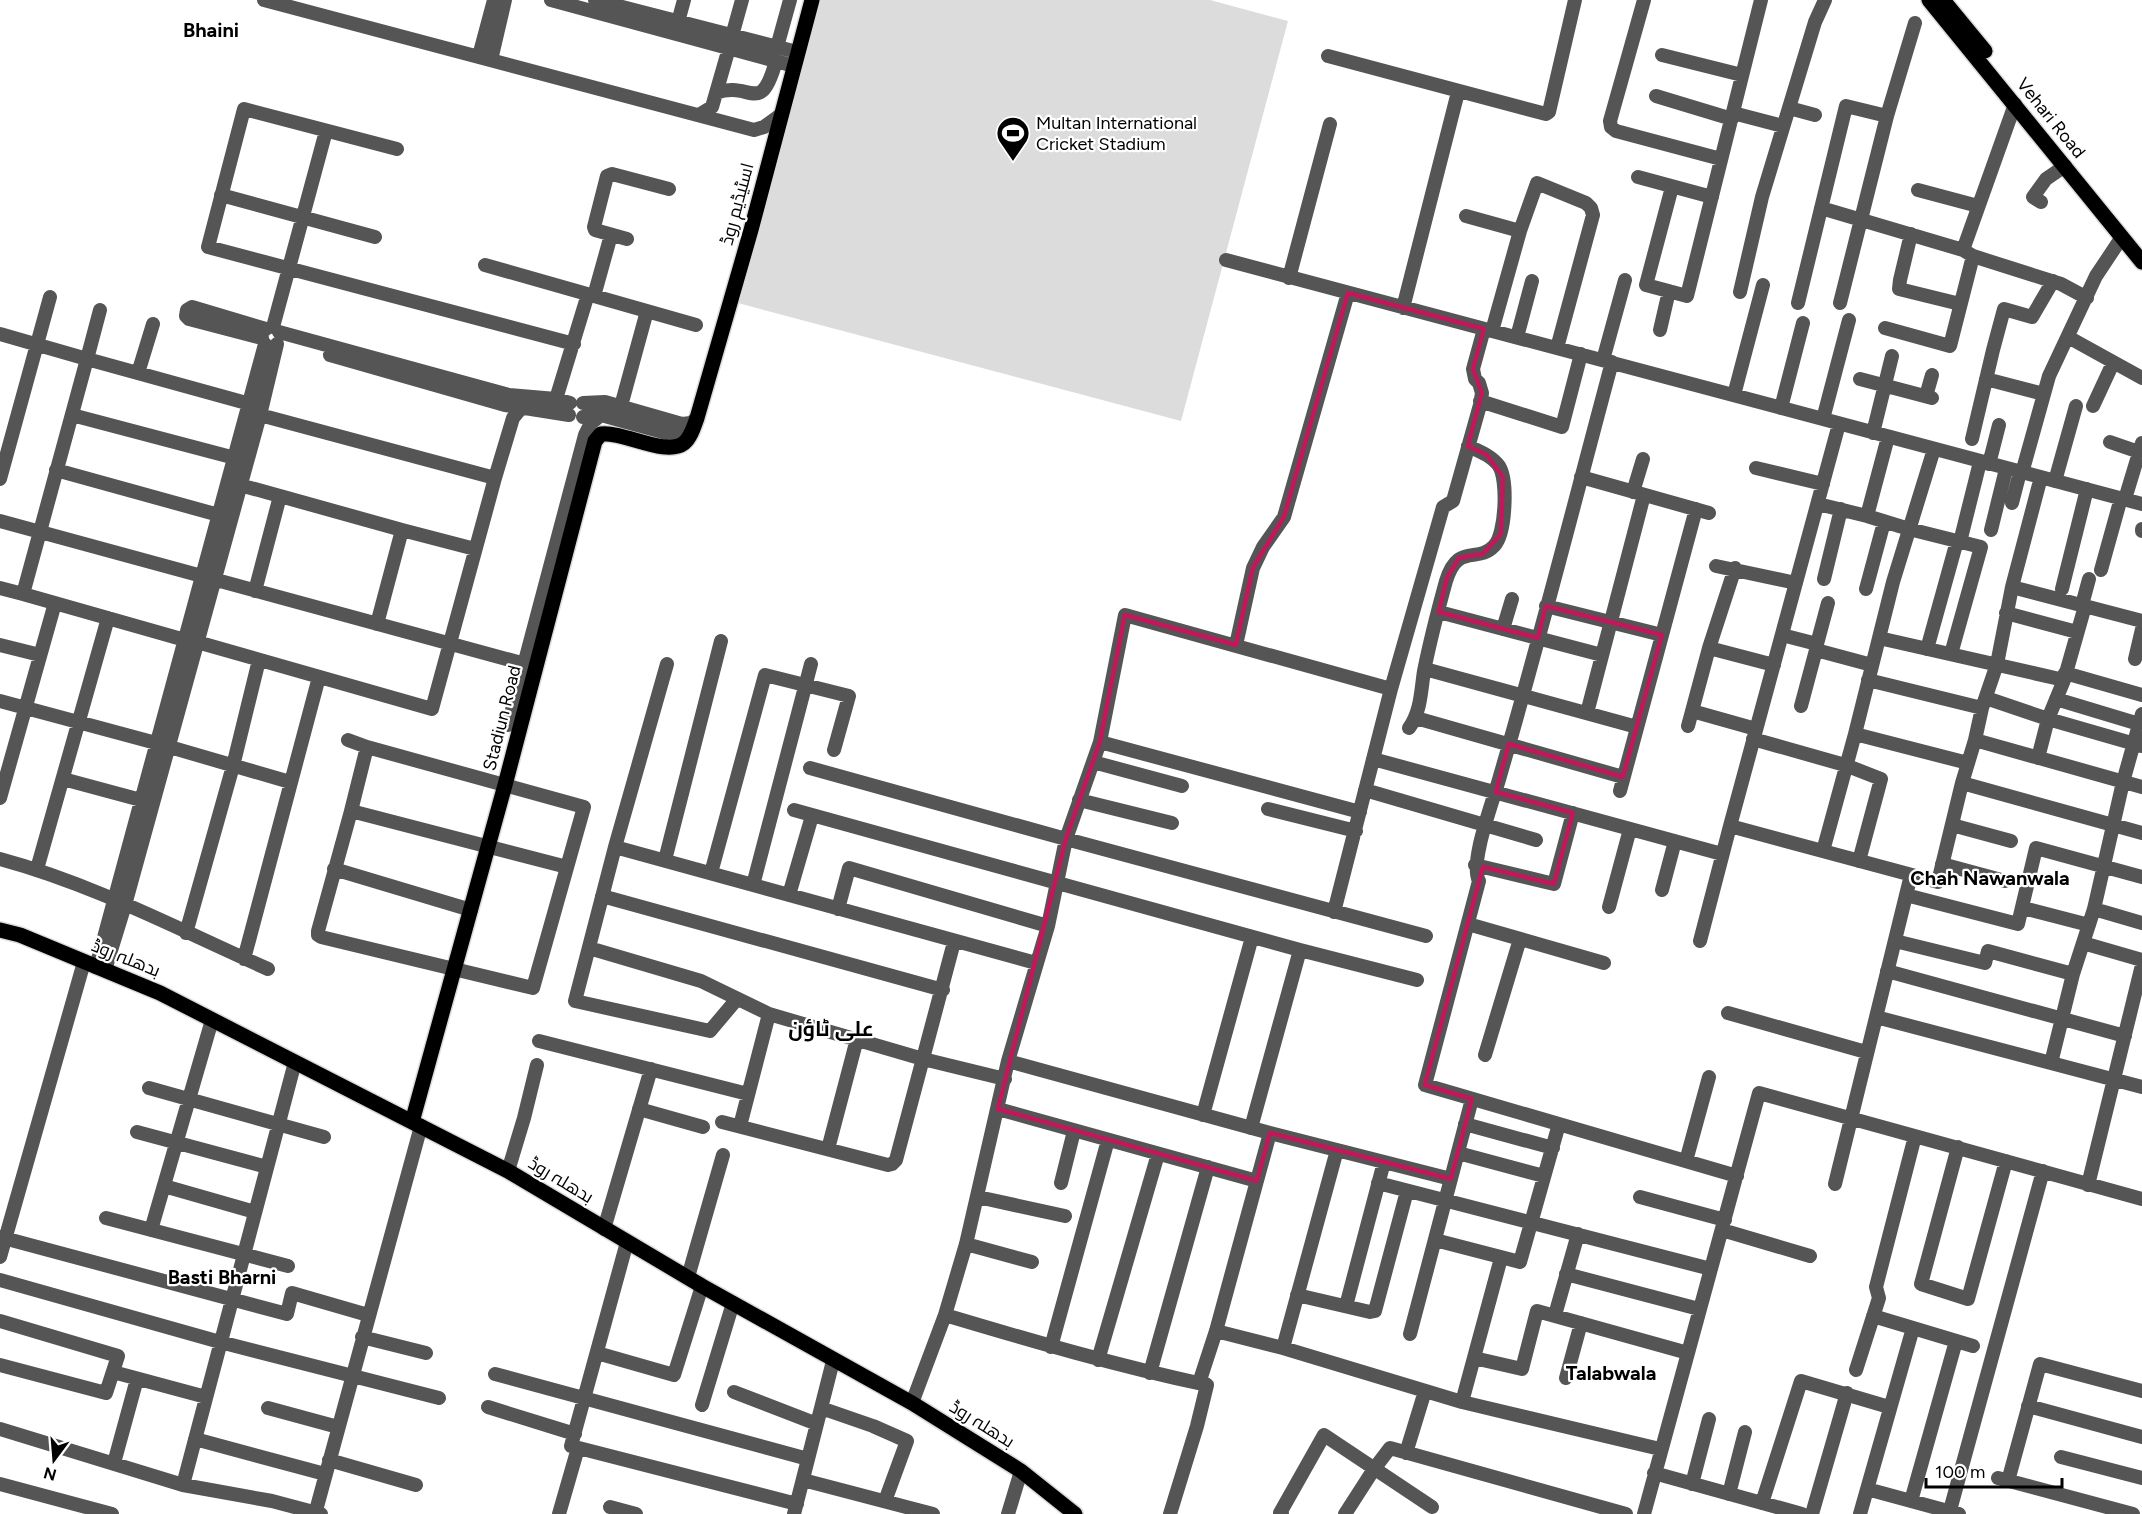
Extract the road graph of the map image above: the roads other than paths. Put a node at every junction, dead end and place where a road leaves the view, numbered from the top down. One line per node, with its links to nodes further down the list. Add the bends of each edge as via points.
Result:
1 (264, 0): 16 (street)
2 (494, 0): 23 (street)
3 (505, 0): 23 (street)
4 (551, 0): 19 (street)
5 (595, 0): 17 (street)
6 (684, 0): 17 (street)
7 (742, 0): 19 (street)
8 (812, 0): 24 (main road, اسٹیڈیم روڈ)
9 (1575, 0): 26 (street, via 1549,112)
10 (1644, 0): 40 (street, via 1611,128)
11 (1761, 0): 25 (street)
12 (1825, 0): 30 (street)
13 (1929, 0): 29 (main road, Vehari Road)
14 (1943, 0): 60 (main road, Vehari Road)
15 (786, 1): 20 (street)
16 (293, 4): 23 (street)
17 (678, 22): 19 (street)
18 (1915, 23): 35 (street)
19 (730, 42): 20 (street); 27 (street)
20 (777, 54): 24 (street); 27 (street, via 770,80 761,92)
21 (1662, 55): 25 (street)
22 (1328, 56): 26 (street)
23 (485, 58): 32 (street)
24 (796, 59): 31 (main road, اسٹیڈیم روڈ)
25 (1742, 75): 34 (street)
26 (1458, 92): 80 (street)
27 (716, 93): 32 (street, via 712,107)
28 (1656, 96): 34 (street)
29 (2014, 104): 41 (main road, Vehari Road); 49 (street)
30 (1789, 108): 33 (street); 37 (street)
31 (782, 114): 32 (street, via 754,130); 122 (main road, اسٹیڈیم روڈ)
32 (699, 115)
33 (1815, 115)
34 (1732, 116): 37 (street); 40 (street)
35 (1887, 116): 50 (street, via 1846,106); 53 (street)
36 (1330, 124): 66 (street)
37 (1783, 126): 72 (street)
38 (326, 131): 39 (street); 46 (street, via 244,109); 52 (street)
39 (397, 149)
40 (1721, 159): 47 (street)
41 (2065, 166): 48 (street, via 2046,179 2033,197); 58 (main road, Vehari Road)
42 (1638, 177): 43 (street)
43 (1672, 187): 47 (street); 71 (street, via 1646,285)
44 (669, 189): 56 (street, via 607,176 594,227)
45 (1918, 190): 49 (street)
46 (221, 195): 52 (street); 65 (street, via 208,247)
47 (1712, 197): 71 (street, via 1687,296)
48 (2041, 202)
49 (1978, 206): 61 (street)
50 (1821, 208): 53 (street); 77 (street)
51 (1466, 216): 54 (street)
52 (303, 217): 57 (street); 65 (street)
53 (1861, 219): 55 (street); 78 (street)
54 (1520, 231): 88 (street); 96 (street, via 1537,183 1591,208 1593,215)
55 (1911, 234): 61 (street); 79 (street, via 1899,289)
56 (611, 235): 59 (street); 74 (street)
57 (375, 237)
58 (2122, 237): 63 (main road, Vehari Road); 76 (street)
59 (627, 239)
60 (2142, 246)
61 (1968, 253): 69 (street); 79 (street)
62 (1226, 260): 66 (street)
63 (2142, 262)
64 (485, 265): 74 (street)
65 (289, 268): 91 (street); 94 (street)
66 (1289, 278): 73 (street)
67 (1625, 280): 100 (street)
68 (1532, 281): 92 (street)
69 (2053, 281): 76 (street); 106 (street, via 2032,317 2004,309)
70 (1763, 285): 109 (street)
71 (1669, 291): 89 (street)
72 (1740, 292)
73 (1348, 293): 80 (street); 201 (street, via 1284,517 1253,568)
74 (591, 295): 82 (street); 94 (street)
75 (50, 297): 95 (street)
76 (2086, 298): 93 (street)
77 (1798, 303)
78 (1840, 303)
79 (1960, 304): 87 (street, via 1950,346)
80 (1403, 308): 88 (street)
81 (100, 310): 99 (street)
82 (647, 311): 86 (street); 112 (street)
83 (1849, 320): 121 (street)
84 (1803, 323): 117 (street)
85 (153, 324): 102 (street)
86 (696, 325)
87 (1885, 328)
88 (1488, 330): 92 (street); 110 (street, via 1473,369 1482,393)
89 (1660, 330)
90 (0, 334): 95 (street)
91 (272, 336): 111 (street); 115 (street); 116 (street); 119 (street)
92 (1517, 337): 96 (street)
93 (2068, 337): 101 (street); 108 (street)
94 (574, 344): 116 (street)
95 (37, 345): 99 (street); 138 (street)
96 (1557, 348): 97 (street)
97 (1581, 354): 100 (street); 110 (street, via 1562,427)
98 (1892, 356): 107 (street)
99 (87, 360): 102 (street); 118 (street)
100 (1608, 361): 109 (street); 140 (street)
101 (2113, 363): 104 (street); 114 (street)
102 (138, 373): 111 (street)
103 (1932, 375): 107 (street, via 1929,397)
104 (2142, 378)
105 (1860, 379): 107 (street)
106 (1986, 379): 108 (street); 127 (street)
107 (1885, 385): 125 (street)
108 (2044, 394): 139 (street)
109 (1734, 395): 117 (street)
110 (1480, 401): 129 (street)
111 (250, 404): 132 (street)
112 (621, 406): 116 (street, via 605,402); 122 (street, via 681,424)
113 (2076, 406): 143 (street)
114 (2093, 406)
115 (522, 407): 116 (street); 142 (street, via 513,418)
116 (572, 407): 120 (street)
117 (1781, 408): 121 (street)
118 (72, 415): 132 (street); 137 (street)
119 (260, 415): 142 (street); 145 (street)
120 (601, 415): 122 (street, via 674,435); 210 (street, via 585,435)
121 (1823, 419): 123 (street)
122 (694, 420): 260 (main road, Stadiun Road, via 689,435 679,445 658,446 610,434 600,434 595,441)
123 (1839, 424): 125 (street); 144 (street)
124 (1999, 425): 134 (street)
125 (1873, 433): 126 (street)
126 (1888, 437): 131 (street); 154 (street)
127 (1972, 439)
128 (2110, 442): 130 (street)
129 (1468, 446): 167 (street, via 1453,501 1443,507); 169 (street, via 1498,465 1503,477 1501,534 1495,546 1483,554 1459,558)
130 (2141, 448): 149 (street)
131 (1934, 449): 134 (street); 159 (street)
132 (236, 458): 155 (street)
133 (1642, 459): 147 (street)
134 (1984, 463): 136 (street); 162 (street)
135 (1756, 468): 144 (street)
136 (2006, 469): 139 (street); 160 (street)
137 (56, 470): 155 (street); 161 (street)
138 (1, 472)
139 (2021, 473): 141 (street); 150 (street)
140 (1581, 477): 147 (street); 183 (street)
141 (2041, 477): 143 (street); 173 (street)
142 (495, 478): 163 (street)
143 (2055, 481): 146 (street)
144 (1823, 484): 151 (street)
145 (240, 485): 148 (street); 155 (street)
146 (2087, 489): 149 (street); 176 (street)
147 (1639, 493): 188 (street); 194 (street, via 1703,511)
148 (280, 496): 158 (street); 177 (street)
149 (2123, 499): 152 (street); 166 (street)
150 (2012, 503)
151 (1818, 504): 153 (street); 172 (street)
152 (2142, 504)
153 (1840, 509): 154 (street); 170 (street)
154 (1867, 516): 157 (street)
155 (226, 517): 168 (street)
156 (0, 521): 161 (street)
157 (1884, 522): 159 (street); 175 (street)
158 (402, 530): 163 (street); 189 (street)
159 (1909, 530): 162 (street); 196 (street)
160 (1991, 530)
161 (40, 532): 168 (street); 178 (street)
162 (1958, 541): 204 (street); 205 (street, via 1981,547)
163 (475, 549): 199 (street)
164 (1716, 566): 165 (street)
165 (1735, 568): 172 (street); 203 (street)
166 (2102, 570)
167 (1425, 572): 169 (street); 221 (street)
168 (208, 578): 177 (street); 197 (street)
169 (1447, 578): 184 (street)
170 (1824, 579)
171 (2089, 579): 182 (street)
172 (1796, 583): 193 (street)
173 (2012, 586): 182 (street); 185 (street)
174 (0, 588): 178 (street)
175 (1866, 589)
176 (2062, 589)
177 (255, 591): 189 (street)
178 (23, 594): 180 (street)
179 (1512, 599): 190 (street)
180 (55, 603): 186 (street); 206 (street)
181 (1828, 603): 202 (street)
182 (2083, 605): 187 (street); 192 (street)
183 (1546, 606): 188 (street); 195 (street)
184 (1439, 612): 190 (street); 216 (street)
185 (2006, 613): 192 (street); 213 (street)
186 (108, 618): 197 (street); 233 (street)
187 (2142, 621)
188 (1611, 622): 194 (street); 207 (street)
189 (377, 624): 199 (street)
190 (1503, 629): 195 (street)
191 (2142, 629): 208 (street)
192 (2077, 632): 217 (street)
193 (1782, 634): 202 (street); 214 (street)
194 (1662, 635): 236 (street)
195 (1538, 638): 207 (street); 222 (street)
196 (1879, 638): 204 (street); 215 (street)
197 (191, 641): 209 (street); 242 (street)
198 (721, 641): 292 (street)
199 (450, 644): 210 (street); 218 (street, via 432,709)
200 (0, 645): 206 (street)
201 (1236, 645): 221 (street); 241 (street, via 1125,615)
202 (1817, 647): 215 (street); 227 (street)
203 (1709, 648): 214 (street); 229 (street)
204 (1927, 649): 205 (street)
205 (1951, 654): 213 (street)
206 (40, 656): 228 (street)
207 (1602, 656): 230 (street)
208 (2135, 659)
209 (259, 660): 218 (street); 253 (street)
210 (525, 664): 234 (street)
211 (667, 664): 287 (street)
212 (812, 664): 220 (street)
213 (1997, 664): 217 (street); 226 (street)
214 (1774, 665): 237 (street)
215 (1872, 665): 219 (street)
216 (1425, 669): 222 (street); 243 (street, via 1412,723)
217 (2064, 676): 223 (street); 224 (street)
218 (319, 677): 257 (street)
219 (1868, 680): 226 (street); 238 (street)
220 (806, 685): 246 (street, via 849,696); 300 (street, via 765,675); 305 (street)
221 (1391, 689): 248 (street)
222 (1523, 695): 230 (street); 243 (street)
223 (2142, 695)
224 (2056, 699): 231 (street); 232 (street)
225 (0, 701): 228 (street)
226 (1984, 703): 231 (street); 240 (street)
227 (1801, 706)
228 (26, 708): 233 (street); 251 (street)
229 (1692, 711): 235 (street); 237 (street)
230 (1587, 713): 236 (street)
231 (2048, 719): 244 (street); 247 (street)
232 (2141, 719): 244 (street)
233 (80, 722): 242 (street); 256 (street)
234 (508, 725)
235 (1688, 726)
236 (1636, 727): 255 (street)
237 (1755, 734): 252 (street); 278 (street)
238 (1855, 734): 250 (street); 252 (street)
239 (348, 740): 245 (street)
240 (1976, 740): 247 (street); 250 (street)
241 (1100, 742): 249 (street); 272 (street)
242 (162, 744): 253 (street); 267 (street); 310 (street)
243 (1509, 744): 255 (street); 265 (street)
244 (2138, 745): 258 (street)
245 (368, 747): 260 (street); 271 (street)
246 (834, 750)
247 (2038, 758): 258 (street)
248 (1373, 759): 263 (street); 265 (street)
249 (1093, 762): 261 (street); 268 (street)
250 (1968, 763): 259 (street)
251 (4, 765): 266 (street)
252 (1845, 765): 289 (street); 293 (street, via 1881,779)
253 (233, 766): 257 (street); 322 (street)
254 (810, 768): 283 (street)
255 (1623, 777): 264 (street)
256 (63, 779): 267 (street); 298 (street)
257 (290, 782): 332 (street)
258 (2123, 782): 262 (street); 277 (street)
259 (1962, 783): 276 (street); 277 (street)
260 (505, 785): 288 (main road, Stadiun Road); 296 (street, via 584,807)
261 (1182, 786)
262 (2142, 787)
263 (1365, 790): 272 (street); 279 (street)
264 (1620, 791)
265 (1496, 792): 273 (street); 279 (street)
266 (0, 798)
267 (141, 800): 310 (street)
268 (1079, 800): 275 (street); 283 (street)
269 (1268, 809): 281 (street)
270 (794, 810): 274 (street)
271 (351, 811): 288 (street); 299 (street)
272 (1360, 812): 281 (street)
273 (1573, 813): 280 (street); 295 (street, via 1554,884)
274 (812, 816): 304 (street); 307 (street)
275 (1172, 823)
276 (1952, 825): 286 (street); 294 (street)
277 (2114, 825): 282 (street); 297 (street)
278 (1730, 826): 289 (street); 290 (street)
279 (1485, 827): 284 (street); 295 (street)
280 (1630, 829): 285 (street); 311 (street)
281 (1356, 831): 316 (street)
282 (2142, 833)
283 (1066, 839): 304 (street); 316 (street)
284 (1536, 840)
285 (1675, 841): 290 (street); 306 (street)
286 (2011, 842)
287 (615, 846): 292 (street); 309 (street)
288 (488, 847): 296 (street); 313 (main road, Stadiun Road)
289 (1822, 851): 293 (street)
290 (1722, 854): 326 (street)
291 (0, 859): 298 (street)
292 (665, 861): 300 (street)
293 (1859, 861): 301 (street)
294 (1942, 864): 301 (street, via 1938,882); 303 (street)
295 (1475, 865): 318 (street, via 1479,881)
296 (567, 867): 339 (street, via 533,988)
297 (2105, 867): 302 (street); 312 (street, via 2036,849); 315 (street)
298 (37, 869): 310 (street)
299 (334, 869): 313 (street); 339 (street, via 318,935)
300 (711, 873): 305 (street)
301 (1911, 874): 308 (street)
302 (2142, 877)
303 (2005, 881)
304 (1056, 884): 320 (street); 324 (street)
305 (753, 885): 307 (street)
306 (1662, 890)
307 (789, 895): 314 (street)
308 (1906, 895): 312 (street, via 2018,924); 327 (street)
309 (602, 896): 330 (street); 343 (street)
310 (120, 903): 322 (street); 337 (street)
311 (1609, 907)
312 (2023, 908): 319 (street)
313 (471, 909): 339 (main road, Stadiun Road)
314 (838, 909): 320 (street, via 849,868); 328 (street)
315 (2094, 909): 317 (street); 319 (street)
316 (1334, 912): 323 (street)
317 (2142, 922)
318 (1468, 924): 325 (street); 368 (street, via 1425,1085)
319 (2089, 925): 329 (street)
320 (1048, 926): 334 (street)
321 (0, 930): 337 (main road, بدھلہ روڈ)
322 (186, 933): 332 (street)
323 (1426, 936)
324 (1252, 937): 331 (street); 371 (street)
325 (1520, 939): 335 (street); 354 (street)
326 (1700, 941)
327 (1895, 941): 340 (street); 341 (street, via 1985,963 1988,951)
328 (954, 942): 334 (street); 343 (street)
329 (2084, 943): 333 (street); 341 (street)
330 (589, 948): 344 (street, via 701,981); 344 (street, via 575,1001 710,1031)
331 (1300, 950): 342 (street); 380 (street)
332 (244, 959): 338 (street)
333 (2142, 960)
334 (1036, 963): 356 (street)
335 (1604, 963)
336 (2142, 965): 350 (street)
337 (95, 966): 349 (main road, بدھلہ روڈ); 424 (street)
338 (268, 969)
339 (455, 971): 375 (main road, Stadiun Road)
340 (1887, 971): 347 (street); 348 (street)
341 (2073, 974): 348 (street)
342 (1417, 980)
343 (943, 990): 355 (street)
344 (737, 999): 346 (street)
345 (1728, 1013): 353 (street)
346 (769, 1014): 351 (street); 366 (street)
347 (1875, 1017): 353 (street); 358 (street)
348 (2062, 1019): 350 (street); 358 (street)
349 (212, 1020): 357 (main road, بدھلہ روڈ); 367 (street)
350 (2126, 1036): 363 (street)
351 (856, 1040): 355 (street); 390 (street)
352 (539, 1041): 360 (street)
353 (1866, 1052): 372 (street)
354 (1485, 1054)
355 (923, 1059): 362 (street); 390 (street, via 892,1164)
356 (1008, 1061): 362 (street); 371 (street)
357 (295, 1062): 374 (street); 375 (main road, بدھلہ روڈ)
358 (2051, 1063): 363 (street)
359 (537, 1065): 400 (street)
360 (651, 1069): 366 (street); 369 (street)
361 (1709, 1077): 395 (street)
362 (1005, 1079): 370 (street)
363 (2113, 1079): 364 (street); 410 (street)
364 (2142, 1087)
365 (148, 1088): 367 (street)
366 (748, 1094): 378 (street)
367 (189, 1099): 374 (street); 387 (street)
368 (1472, 1099): 376 (street); 377 (street)
369 (639, 1109): 379 (street); 421 (street)
370 (998, 1109): 381 (street); 412 (street)
371 (1203, 1115): 380 (street)
372 (1850, 1118): 384 (street); 403 (street, via 1759,1093); 408 (street)
373 (722, 1122): 378 (street)
374 (279, 1124): 385 (street); 398 (street)
375 (416, 1124): 400 (main road, بدھلہ روڈ); 444 (street)
376 (1466, 1124): 389 (street); 393 (street)
377 (1559, 1124): 389 (street); 395 (street)
378 (740, 1126): 390 (street)
379 (703, 1127)
380 (1251, 1128): 383 (street)
381 (1074, 1131): 386 (street); 406 (street)
382 (137, 1132): 387 (street)
383 (1270, 1134): 391 (street); 405 (street)
384 (1915, 1136): 388 (street); 447 (street, via 1876,1287 1879,1298)
385 (324, 1137)
386 (1108, 1140): 392 (street); 457 (street)
387 (177, 1143): 398 (street); 409 (street)
388 (1958, 1147): 396 (street); 396 (street, via 1921,1284 1968,1299)
389 (1552, 1148): 402 (street)
390 (828, 1149)
391 (1338, 1150): 397 (street); 439 (street)
392 (1158, 1154): 399 (street); 463 (street)
393 (1458, 1154): 402 (street); 404 (street)
394 (723, 1155): 436 (street)
395 (1686, 1161): 403 (street)
396 (2006, 1161): 401 (street)
397 (1384, 1162): 404 (street); 407 (street)
398 (267, 1167): 416 (street)
399 (1208, 1167): 405 (street); 468 (street)
400 (508, 1171): 421 (main road, بدھلہ روڈ)
401 (2043, 1171): 410 (street); 523 (street)
402 (1545, 1176): 419 (street)
403 (1737, 1176): 420 (street)
404 (1451, 1179): 414 (street)
405 (1257, 1181): 451 (street)
406 (1061, 1183)
407 (1378, 1183): 411 (street); 442 (street)
408 (1835, 1184)
409 (164, 1185): 416 (street); 422 (street)
410 (2088, 1185): 415 (street)
411 (1407, 1191): 414 (street); 442 (street, via 1375,1311)
412 (978, 1197): 417 (street); 427 (street)
413 (1640, 1197): 420 (street)
414 (1445, 1200): 419 (street); 425 (street)
415 (2142, 1200)
416 (255, 1212): 428 (street)
417 (1065, 1216)
418 (106, 1218): 422 (street)
419 (1532, 1222): 423 (street); 431 (street, via 1520,1262)
420 (1723, 1225): 429 (street); 434 (street)
421 (604, 1229): 426 (main road, بدھلہ روڈ)
422 (151, 1230): 428 (street)
423 (1578, 1234): 434 (street); 435 (street)
424 (2, 1238): 430 (street); 440 (street)
425 (1435, 1240): 431 (street); 452 (street)
426 (627, 1242): 436 (main road, بدھلہ روڈ); 460 (street)
427 (966, 1244): 432 (street); 445 (street)
428 (244, 1254): 433 (street); 440 (street)
429 (1810, 1256)
430 (0, 1257)
431 (1501, 1258): 462 (street)
432 (1032, 1262)
433 (288, 1266)
434 (1711, 1269): 443 (street)
435 (1566, 1274): 443 (street); 446 (street)
436 (688, 1277): 438 (main road, بدھلہ روڈ)
437 (0, 1280): 455 (street)
438 (702, 1286): 441 (main road, بدھلہ روڈ); 460 (street, via 674,1375)
439 (1297, 1295): 442 (street); 458 (street)
440 (232, 1299): 444 (street, via 287,1314 292,1293); 455 (street)
441 (733, 1303): 464 (main road, بدھلہ روڈ); 483 (street)
442 (1346, 1306)
443 (1700, 1309): 461 (street)
444 (368, 1315): 453 (street)
445 (945, 1315): 457 (street); 482 (street)
446 (1555, 1315): 449 (street); 462 (street, via 1537,1311 1522,1370)
447 (1873, 1316): 450 (street); 466 (street)
448 (0, 1321): 467 (street, via 118,1356)
449 (1581, 1323): 461 (street); 471 (street)
450 (1913, 1328): 454 (street); 486 (street)
451 (1216, 1331): 458 (street); 473 (street, via 1200,1380)
452 (1410, 1334)
453 (362, 1337): 459 (street); 470 (street)
454 (1956, 1341): 456 (street); 516 (street)
455 (220, 1342): 470 (street); 478 (street)
456 (1973, 1346)
457 (1051, 1347): 463 (street)
458 (1283, 1348): 474 (street)
459 (426, 1353)
460 (597, 1353): 480 (street)
461 (1688, 1353): 497 (street)
462 (1474, 1358): 481 (street)
463 (1098, 1360): 468 (street)
464 (833, 1361): 482 (main road, بدھلہ روڈ); 488 (street)
465 (0, 1365): 467 (street, via 106,1393)
466 (1856, 1370)
467 (113, 1372): 472 (street)
468 (1150, 1373): 473 (street)
469 (495, 1374): 480 (street)
470 (352, 1377): 479 (street); 491 (street)
471 (1566, 1378)
472 (137, 1379): 478 (street); 502 (street)
473 (1207, 1385): 530 (street)
474 (1425, 1391): 481 (street); 498 (street)
475 (734, 1392): 490 (street)
476 (2142, 1392): 484 (street, via 2040,1364)
477 (1847, 1393): 486 (street); 517 (street, via 1801,1381); 536 (street)
478 (206, 1397): 495 (street)
479 (439, 1398)
480 (584, 1398): 496 (street); 500 (street)
481 (1462, 1402): 497 (street)
482 (912, 1403): 504 (main road, بدھلہ روڈ)
483 (702, 1405)
484 (2028, 1406): 494 (street); 538 (street, via 2003,1480)
485 (488, 1407): 496 (street)
486 (1890, 1407): 513 (street)
487 (268, 1408): 491 (street)
488 (821, 1408): 490 (street); 515 (street, via 907,1441)
489 (1709, 1419): 510 (street)
490 (817, 1424): 500 (street)
491 (338, 1427): 501 (street)
492 (0, 1429): 502 (street)
493 (1745, 1432): 514 (street)
494 (2142, 1437)
495 (195, 1439): 506 (street); 511 (street)
496 (576, 1441): 521 (street); 525 (street)
497 (1660, 1449): 505 (street)
498 (1406, 1453): 503 (street, via 1390,1448); 533 (street)
499 (2061, 1457): 507 (street)
500 (808, 1459): 508 (street)
501 (329, 1460): 506 (street); 512 (street)
502 (114, 1463): 511 (street)
503 (1374, 1469): 520 (street); 531 (street, via 1324,1435); 532 (street)
504 (1021, 1471): 519 (main road, بدھلہ روڈ); 528 (street)
505 (1654, 1473): 510 (street); 534 (street)
506 (325, 1474): 522 (street)
507 (2142, 1478)
508 (803, 1480): 515 (street); 521 (street)
509 (0, 1484): 524 (street)
510 (1692, 1484): 514 (street)
511 (183, 1485): 522 (street)
512 (416, 1485)
513 (1867, 1489): 516 (street); 537 (street)
514 (1729, 1494): 517 (street)
515 (885, 1501): 527 (street)
516 (1911, 1501): 523 (street)
517 (1762, 1503): 535 (street)
518 (610, 1507): 526 (street)
519 (1056, 1507): 529 (main road, بدھلہ روڈ)
520 (1432, 1507)
521 (796, 1509)
522 (317, 1513)
523 (1952, 1513)
524 (112, 1514)
525 (559, 1514)
526 (636, 1514)
527 (933, 1514)
528 (1008, 1514)
529 (1075, 1514)
530 (1170, 1514)
531 (1282, 1514)
532 (1345, 1514)
533 (1626, 1514)
534 (1644, 1514)
535 (1802, 1514)
536 (1812, 1514)
537 (1860, 1514)
538 (2133, 1514)

